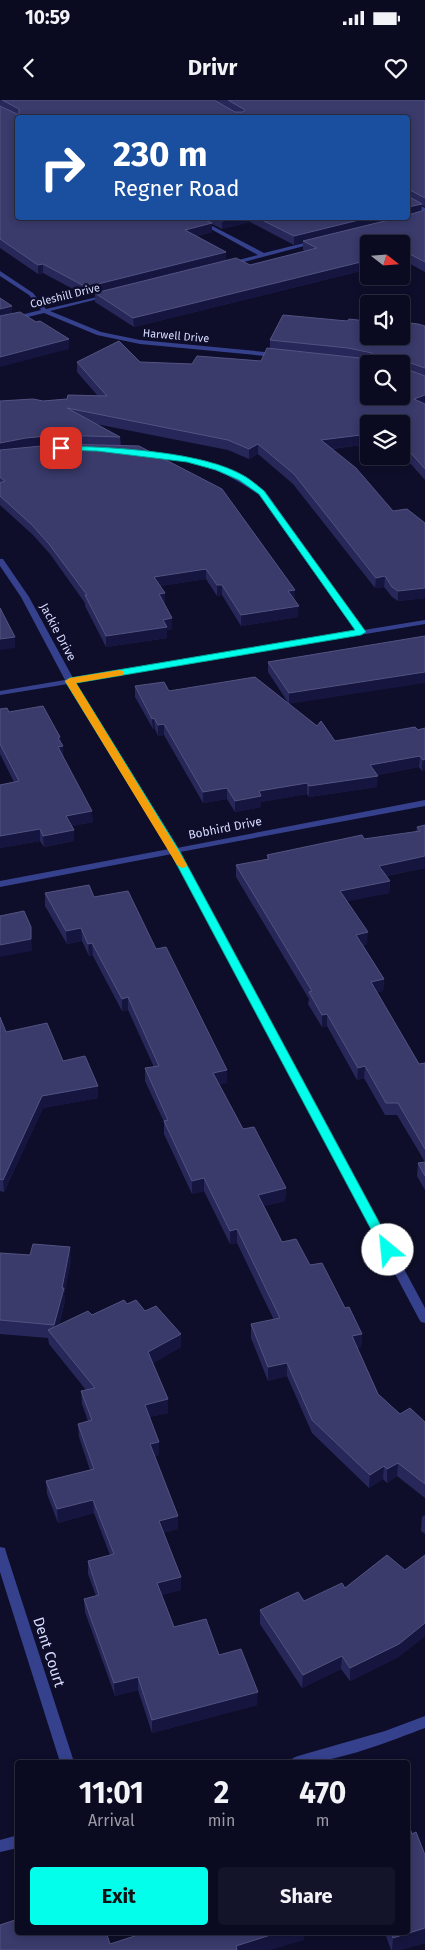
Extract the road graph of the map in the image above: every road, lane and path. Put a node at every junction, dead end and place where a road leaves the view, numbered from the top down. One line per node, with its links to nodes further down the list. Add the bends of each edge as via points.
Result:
1 (410, 203): 2 (street)
2 (425, 210)
3 (425, 214): 4 (street)
4 (416, 217)
5 (198, 220): 7 (street)
6 (320, 241): 7 (street)
7 (263, 255): 8 (street)
8 (225, 265)
9 (0, 273): 11 (street, Harwell Drive, via 31,294)
10 (112, 294): 11 (street, Coleshill Drive)
11 (46, 312): 12 (street, Coleshill Drive); 13 (street, Harwell Drive, via 117,339)
12 (0, 322)
13 (288, 356)
14 (136, 453): 17 (street, via 188,459 219,468 242,478 262,493)
15 (0, 561): 18 (street, Jackie Drive, via 25,597)
16 (425, 622): 17 (street)
17 (361, 632): 18 (street)
18 (70, 681): 19 (street); 21 (street, Jackie Drive)
19 (0, 693)
20 (425, 803): 21 (street, Bobhird Drive)
21 (174, 850): 22 (street, Bobhird Drive); 23 (street, Jackie Drive)
22 (0, 884)
23 (425, 1320)
24 (0, 1552): 26 (street, Dent Court)
25 (425, 1722): 27 (street, via 386,1737)
26 (66, 1760)
27 (305, 1760)
28 (15, 1842): 29 (street)
29 (0, 1846)

